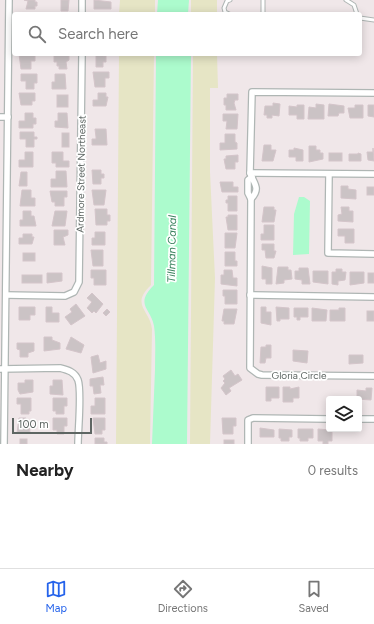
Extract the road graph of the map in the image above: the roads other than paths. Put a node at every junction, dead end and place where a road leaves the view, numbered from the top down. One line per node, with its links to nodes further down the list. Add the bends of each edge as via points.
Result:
1 (9, 0): 15 (street)
2 (82, 0): 6 (street)
3 (230, 0): 7 (lane, via 224,8)
4 (263, 0): 8 (lane)
5 (346, 0): 9 (lane, via 354,5)
6 (82, 12)
7 (225, 12)
8 (263, 12)
9 (356, 12)
10 (362, 18): 11 (lane)
11 (374, 20)
12 (82, 56): 20 (street, Ardmore Street Northeast, via 79,282 74,292 65,296)
13 (374, 93): 18 (street, via 252,92)
14 (0, 117): 15 (street)
15 (8, 117): 20 (street)
16 (329, 174): 17 (street); 18 (street); 19 (street, via 328,253)
17 (374, 174)
18 (251, 175): 21 (street, Gloria Circle, via 256,181 256,192 251,199)
19 (374, 254)
20 (6, 295): 23 (street)
21 (250, 295): 22 (street); 24 (street, Gloria Circle, via 249,364 253,371 262,375)
22 (374, 296)
23 (3, 369): 28 (street); 29 (street, via 69,370 79,387)
24 (374, 376)
25 (326, 419): 30 (street, via 253,418 248,420)
26 (362, 419): 27 (street)
27 (374, 419)
28 (4, 444)
29 (78, 444)
30 (248, 444)

